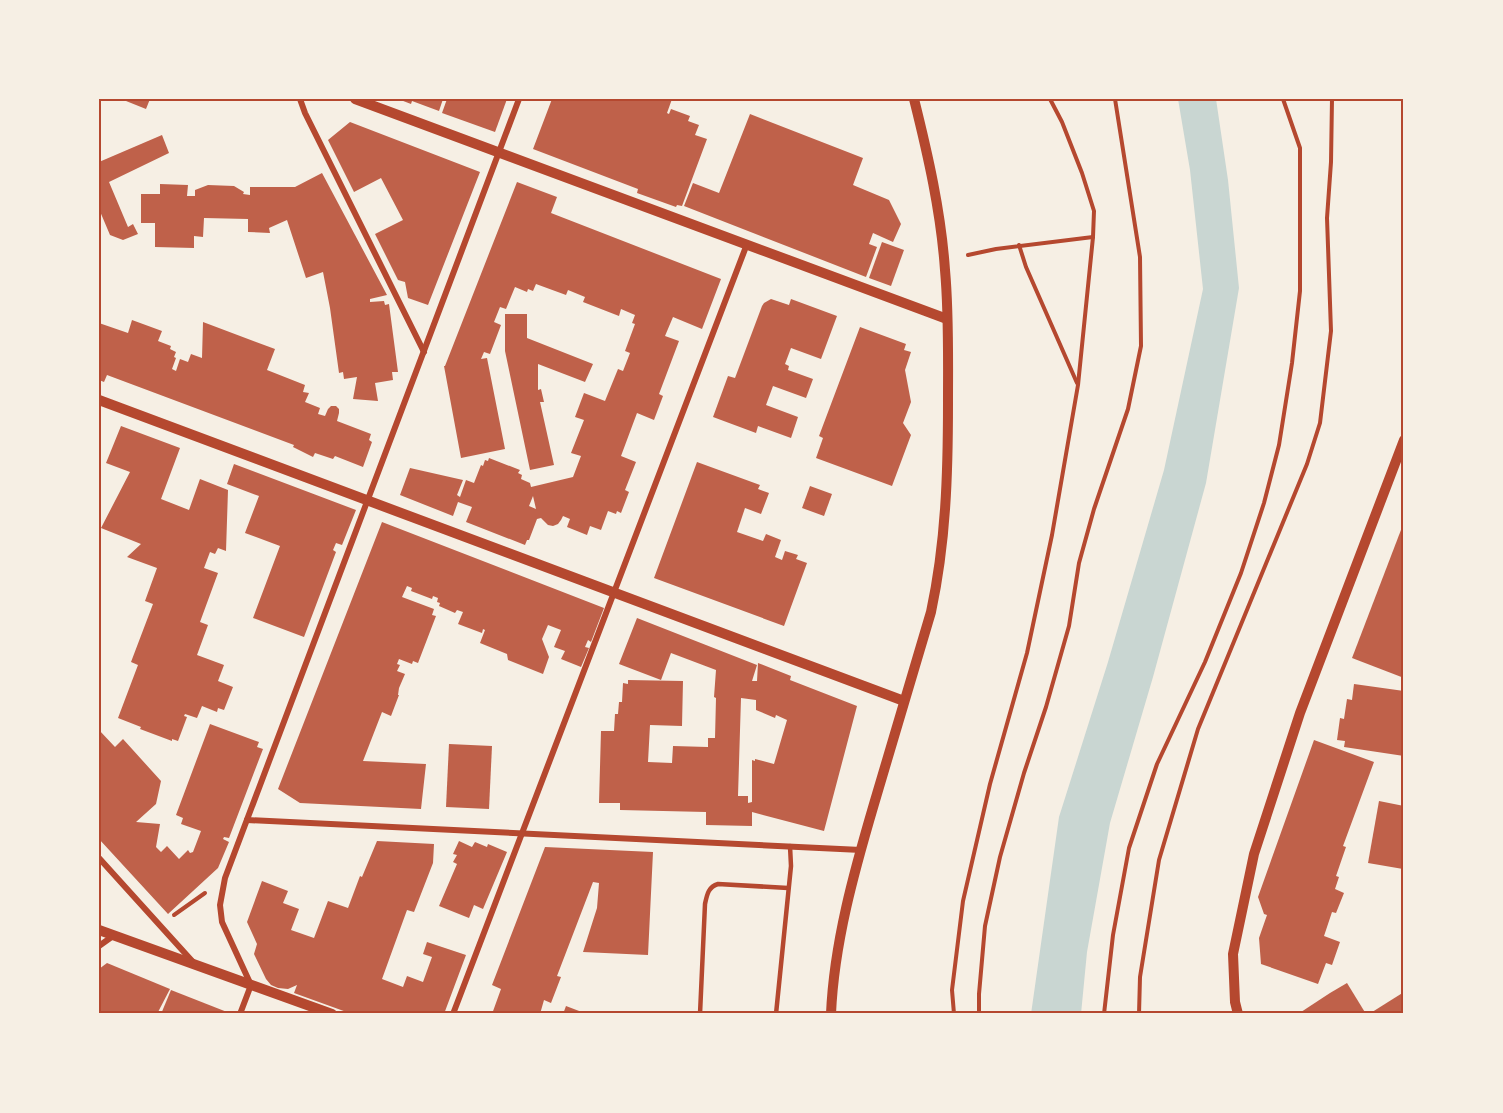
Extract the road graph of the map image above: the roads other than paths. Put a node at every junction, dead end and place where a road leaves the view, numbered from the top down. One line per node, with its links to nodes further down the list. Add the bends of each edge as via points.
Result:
1 (300, 99): 8 (street)
2 (355, 99): 5 (street)
3 (519, 99): 5 (street)
4 (914, 99): 7 (street, via 932,176)
5 (499, 153): 6 (street); 8 (street)
6 (747, 244): 7 (street); 12 (street)
7 (948, 319): 13 (street, via 944,531 931,612)
8 (424, 352): 11 (street)
9 (99, 400): 11 (street)
10 (1404, 441): 31 (street, via 1300,713 1254,854 1233,954)
11 (368, 501): 12 (street); 14 (street)
12 (614, 593): 13 (street); 15 (street)
13 (904, 701): 17 (street)
14 (247, 820): 15 (street); 24 (street, via 225,878 220,905 222,922)
15 (522, 833): 16 (street); 27 (street)
16 (790, 846): 17 (street); 19 (lane)
17 (861, 850): 30 (street, via 835,965)
18 (99, 858): 23 (street)
19 (788, 888): 28 (lane, via 718,884 710,889 705,904); 29 (lane)
20 (99, 930): 21 (street)
21 (114, 935): 22 (street); 23 (street)
22 (99, 946)
23 (196, 964): 24 (street)
24 (251, 985): 25 (street); 26 (street)
25 (240, 1014)
26 (332, 1014)
27 (453, 1014)
28 (700, 1014)
29 (776, 1014)
30 (831, 1014)
31 (1238, 1014)

